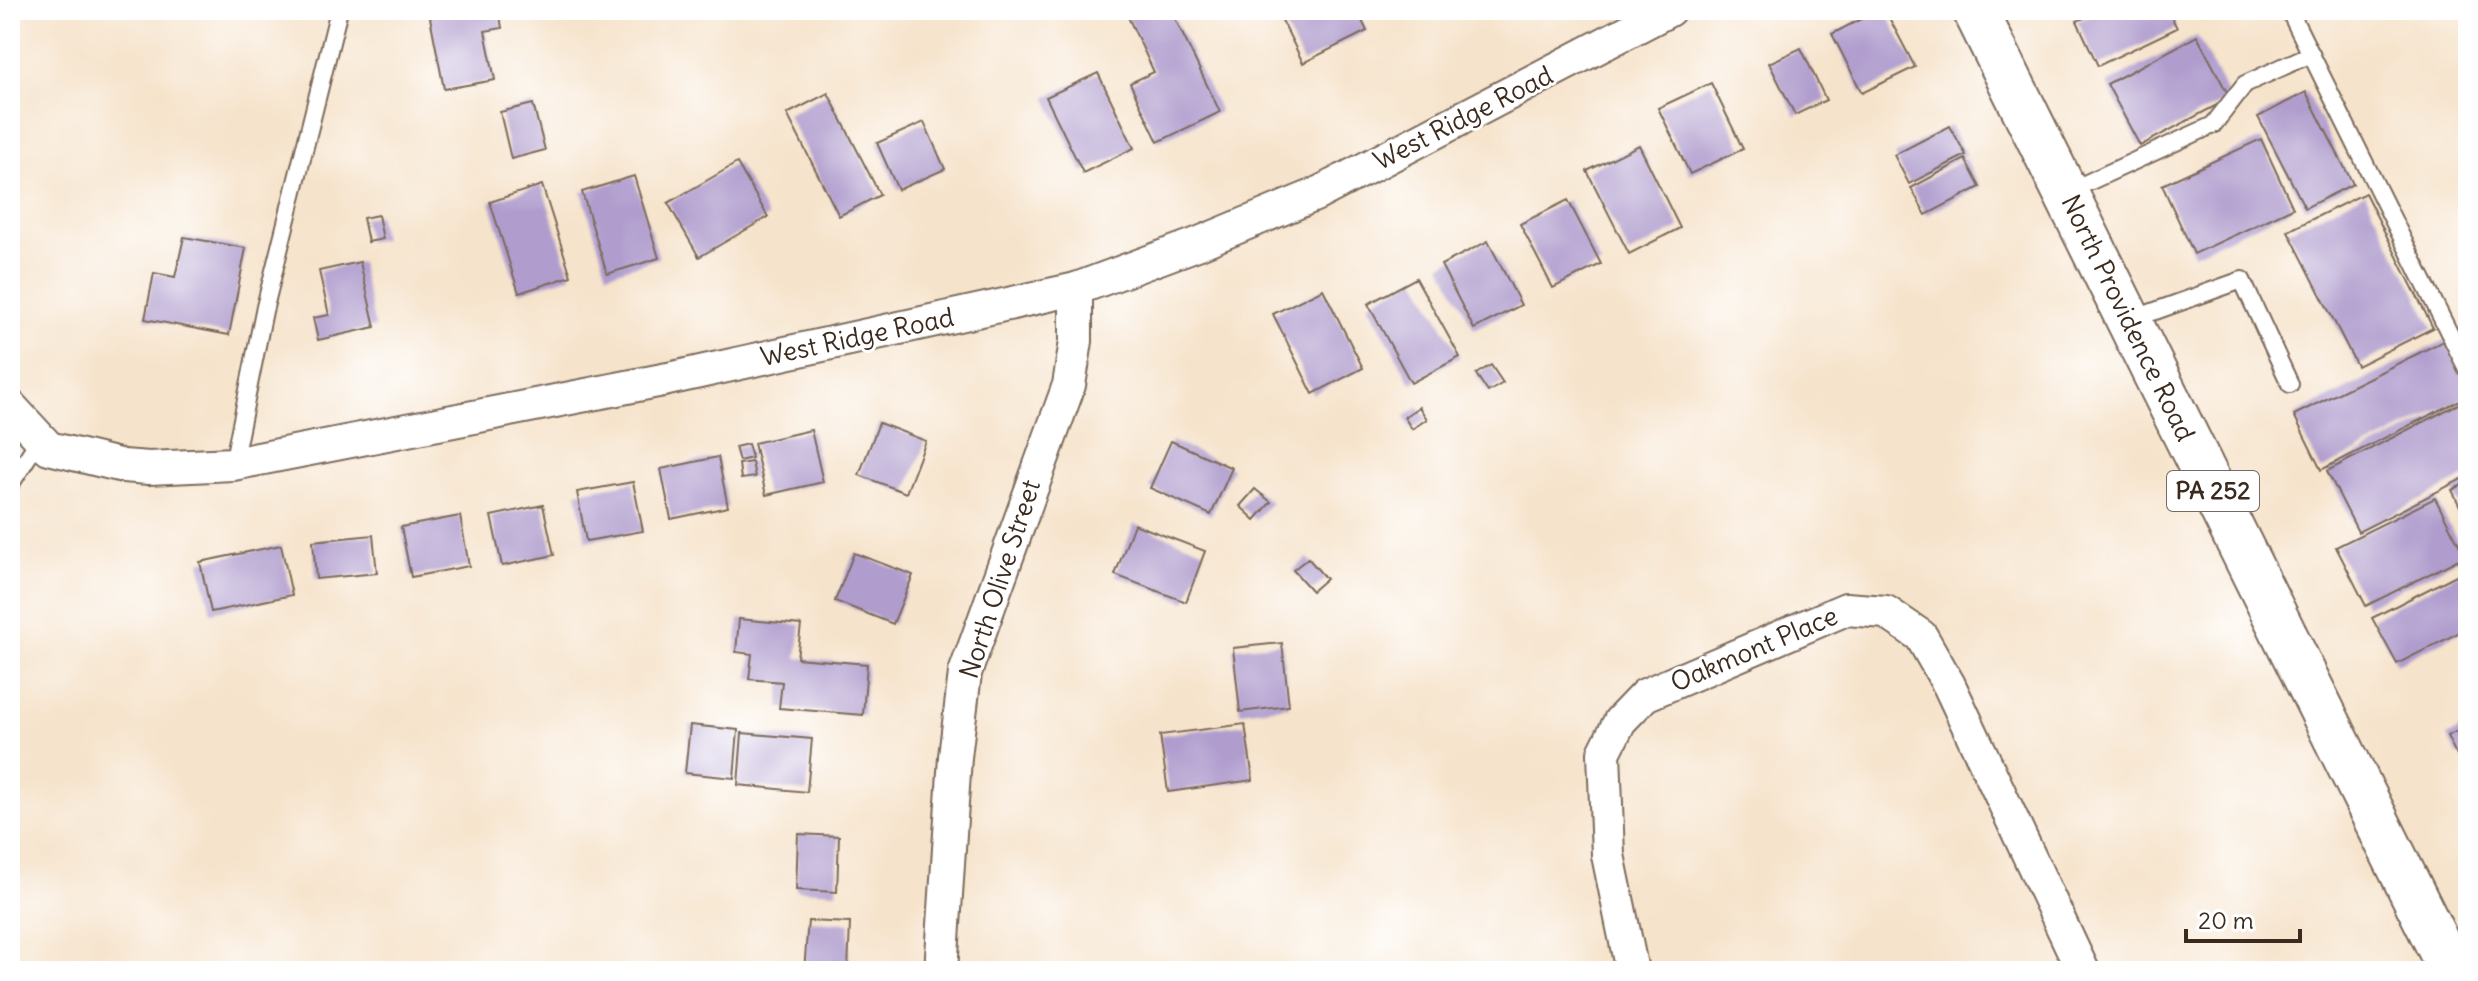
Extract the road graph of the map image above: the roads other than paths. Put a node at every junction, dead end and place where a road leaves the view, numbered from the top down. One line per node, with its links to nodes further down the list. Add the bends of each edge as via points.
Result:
1 (339, 10): 13 (lane, via 264,311)
2 (1669, 10): 7 (street, West Ridge Road, via 1315,195)
3 (2289, 10): 5 (lane)
4 (1982, 12): 6 (main road, North Providence Road / PA 252)
5 (2311, 54): 6 (lane, via 2245,84 2213,125); 9 (lane)
6 (2065, 192): 8 (main road, North Providence Road / PA 252)
7 (1076, 289): 13 (street, West Ridge Road, via 668,379); 15 (street, North Olive Street, via 1069,385 965,673)
8 (2128, 320): 10 (lane, via 2242,280); 18 (main road, North Providence Road / PA 252)
9 (2468, 371)
10 (2290, 384)
11 (10, 406): 12 (street, West Ridge Road)
12 (40, 438): 13 (street, West Ridge Road, via 49,448 123,466); 14 (lane)
13 (233, 464)
14 (10, 485)
15 (941, 971)
16 (1632, 971): 17 (street, Oakmont Place, via 1608,855 1604,753 1620,721 1645,695 1846,609 1886,612 1921,636)
17 (2083, 971)
18 (2451, 971)

